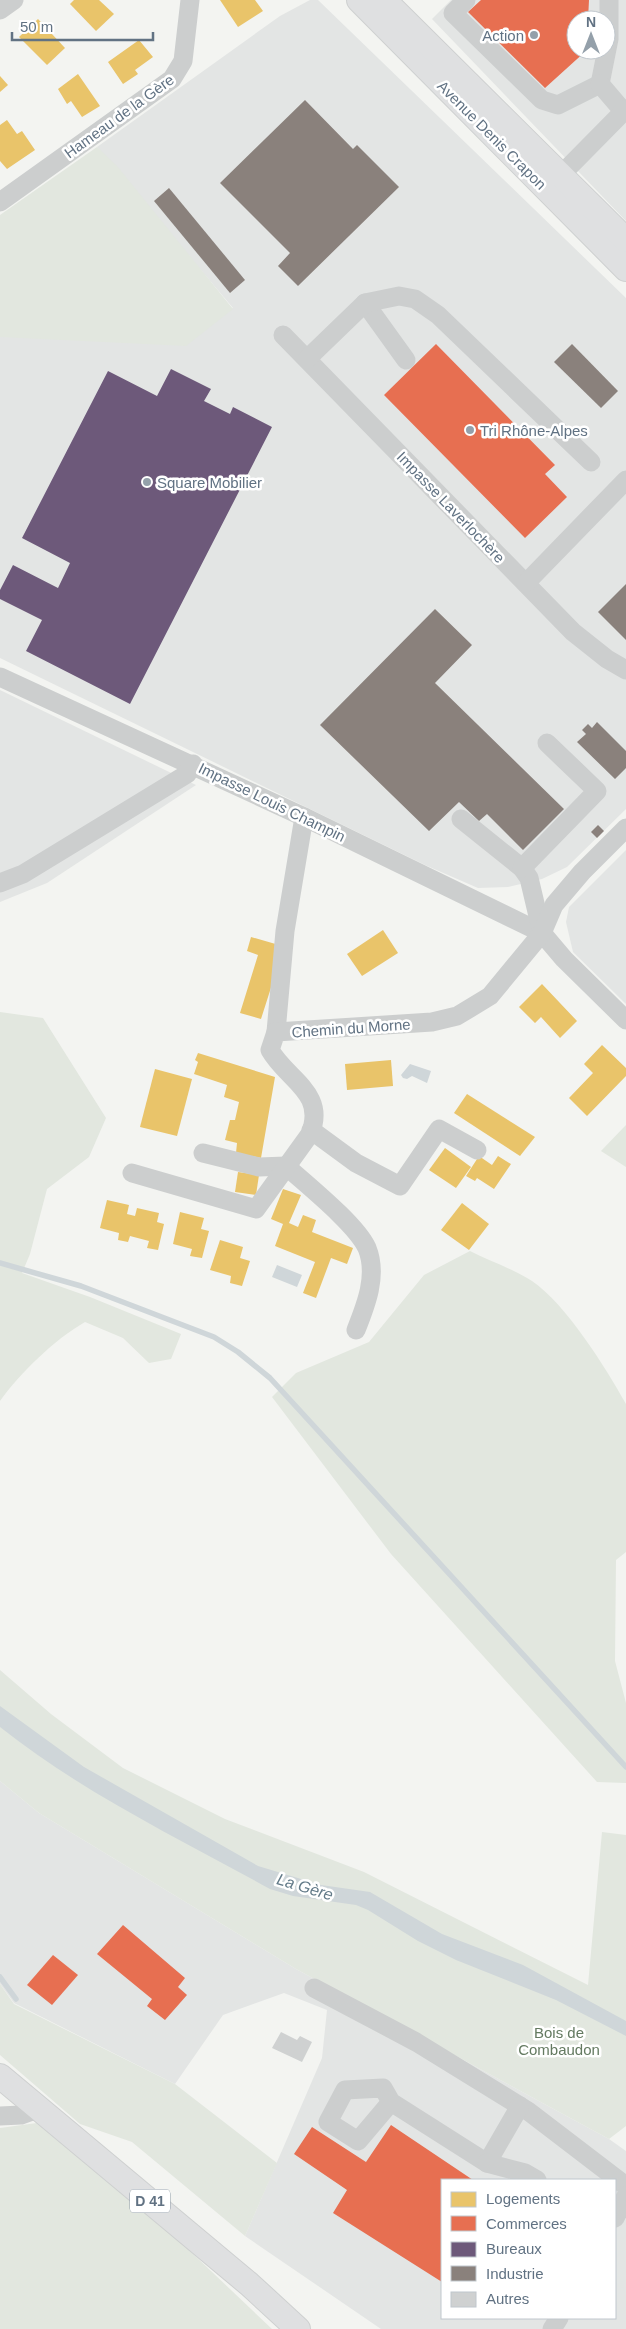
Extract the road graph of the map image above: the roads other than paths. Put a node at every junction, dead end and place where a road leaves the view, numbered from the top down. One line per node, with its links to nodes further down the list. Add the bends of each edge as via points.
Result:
1 (14, 0): 7 (street)
2 (190, 0): 11 (street, Hameau de la Gère, via 183,60 172,79)
3 (360, 0): 10 (main road, Avenue Denis Crapon)
4 (384, 0): 10 (main road, Avenue Denis Crapon)
5 (466, 0): 8 (street, via 453,13 542,100 558,105)
6 (609, 0): 8 (street, via 609,40)
7 (0, 10)
8 (600, 84): 9 (street)
9 (625, 110): 10 (street)
10 (554, 182): 12 (main road, Avenue Denis Crapon); 13 (main road, Avenue Denis Crapon)
11 (0, 202)
12 (626, 240)
13 (626, 269)
14 (365, 304): 16 (street); 17 (street); 18 (street, via 399,296 415,299 438,315)
15 (284, 335): 16 (street, Impasse Laverlochère)
16 (307, 359): 20 (street, Impasse Laverlochère)
17 (406, 360)
18 (591, 462)
19 (626, 480): 20 (street)
20 (526, 583): 21 (street, Impasse Laverlochère, via 574,632)
21 (626, 670)
22 (0, 677): 24 (street, Impasse Louis Champin)
23 (547, 743): 28 (street, via 597,790)
24 (194, 764): 25 (street, Impasse Louis Champin); 29 (street, via 187,774 23,874)
25 (304, 817): 30 (street, Impasse Louis Champin); 32 (street, via 286,931)
26 (461, 820): 28 (street)
27 (626, 828): 30 (street, Chemin du Morne, via 554,905)
28 (522, 868): 30 (street, via 529,878)
29 (0, 883)
30 (542, 933): 31 (street); 32 (street, Chemin du Morne, via 490,996 457,1016 432,1022)
31 (626, 1020)
32 (276, 1032): 33 (street, Chemin du Morne, via 270,1050 314,1104)
33 (311, 1130): 34 (street, via 356,1163 400,1186 439,1129); 36 (street, Chemin du Morne)
34 (477, 1150)
35 (203, 1153): 36 (street, via 259,1166)
36 (286, 1166): 37 (street, Chemin du Morne, via 256,1209); 38 (street, via 341,1216 366,1247 371,1279 368,1301)
37 (132, 1173)
38 (356, 1330)
39 (314, 1988): 42 (street, via 416,2042)
40 (0, 2076): 43 (main road, D 41)
41 (390, 2102): 45 (street)
42 (520, 2106): 45 (street); 47 (street)
43 (40, 2108): 44 (street, via 21,2115); 50 (main road, D 41)
44 (0, 2116)
45 (487, 2163): 46 (street)
46 (528, 2178)
47 (626, 2186)
48 (626, 2196): 49 (street)
49 (616, 2216)
50 (298, 2329)

